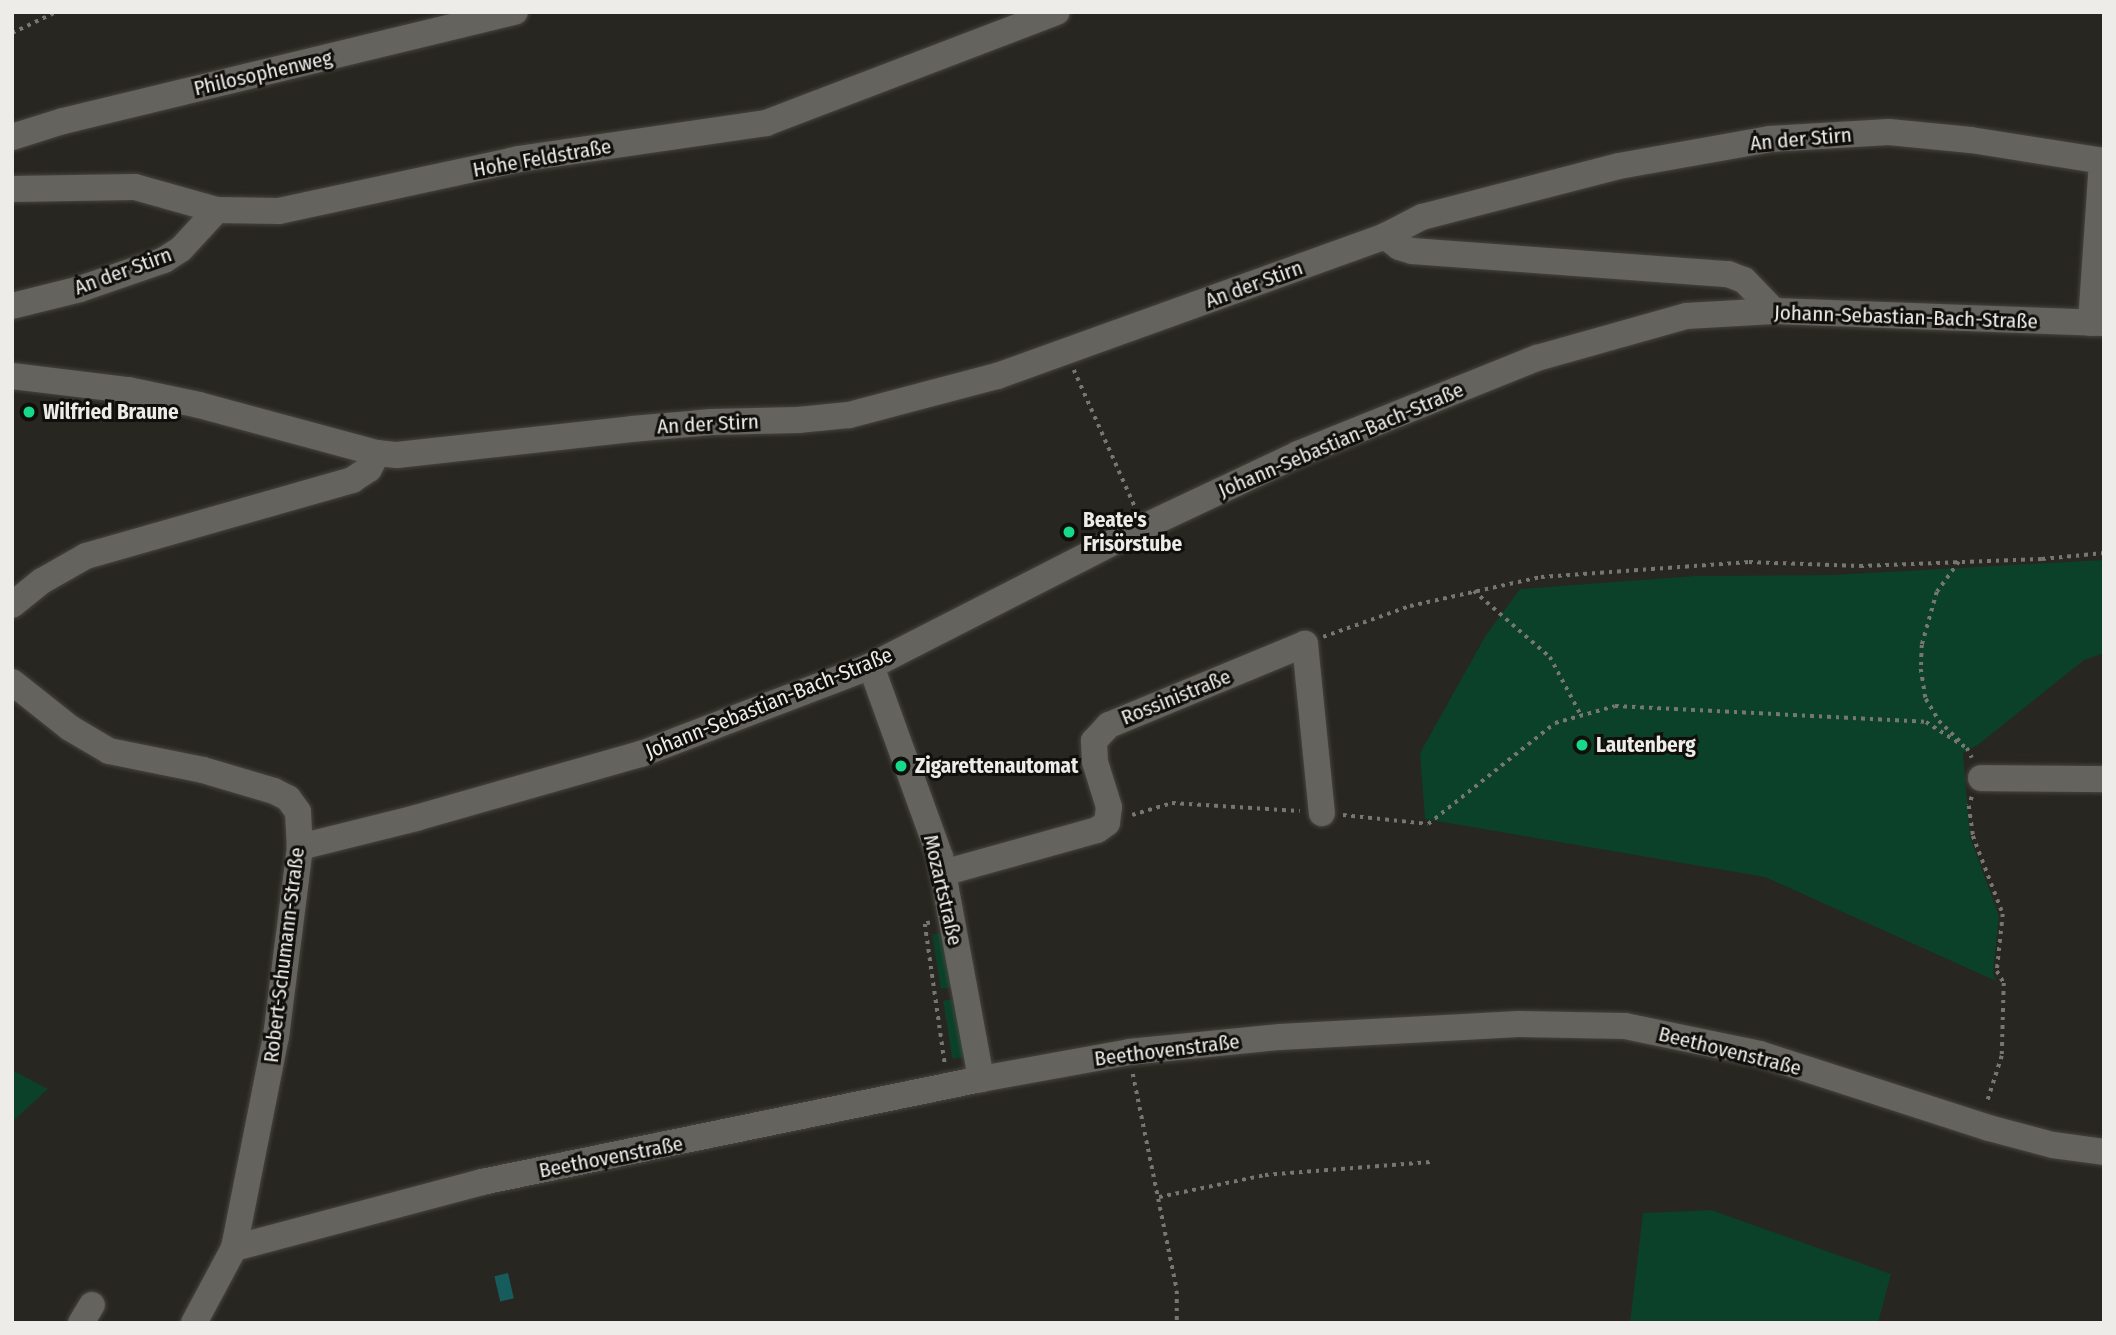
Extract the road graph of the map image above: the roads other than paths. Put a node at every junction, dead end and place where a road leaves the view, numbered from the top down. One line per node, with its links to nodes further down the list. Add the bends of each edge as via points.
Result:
1 (515, 12): 3 (street, Philosophenweg)
2 (1057, 12): 6 (street, Hohe Feldstraße, via 766,123 519,159 279,211)
3 (12, 137)
4 (2103, 161): 7 (street, An der Stirn, via 1889,132 1770,139 1619,166 1422,218); 10 (street, An der Stirn)
5 (12, 189): 6 (street, Hohe Feldstraße, via 135,187)
6 (217, 210): 8 (street, An der Stirn, via 181,249 164,260)
7 (1385, 236): 9 (street, via 1412,251 1728,274 1744,280); 12 (street, An der Stirn, via 997,376 849,415 569,435 416,454)
8 (12, 306)
9 (1760, 316): 10 (street, Johann-Sebastian-Bach-Straße); 14 (street, Johann-Sebastian-Bach-Straße, via 1686,316 1524,363 1298,454)
10 (2097, 323)
11 (12, 376): 12 (street, An der Stirn, via 128,390 200,405)
12 (377, 453): 13 (street, via 369,469 352,480 86,556 41,581)
13 (12, 605)
14 (871, 666): 19 (street, Johann-Sebastian-Bach-Straße, via 641,754); 20 (street, Mozartstraße)
15 (12, 682): 19 (street, Robert-Schumann-Straße, via 70,728 109,751 203,770 288,798 298,812)
16 (1981, 778): 17 (street)
17 (2104, 779)
18 (1322, 813): 20 (street, Rossinistraße, via 1305,644 1108,725 1094,741 1095,762 1109,807 1107,822 1080,836)
19 (300, 847): 23 (street, Robert-Schumann-Straße, via 276,1036)
20 (943, 873): 21 (street, Mozartstraße)
21 (981, 1079): 22 (street, Beethovenstraße, via 1129,1052 1280,1037 1518,1024 1625,1026 1760,1054 1980,1125 2053,1145); 23 (street, Beethovenstraße, via 482,1182)
22 (2104, 1152)
23 (234, 1248): 24 (street, Robert-Schumann-Straße)
24 (194, 1323)

